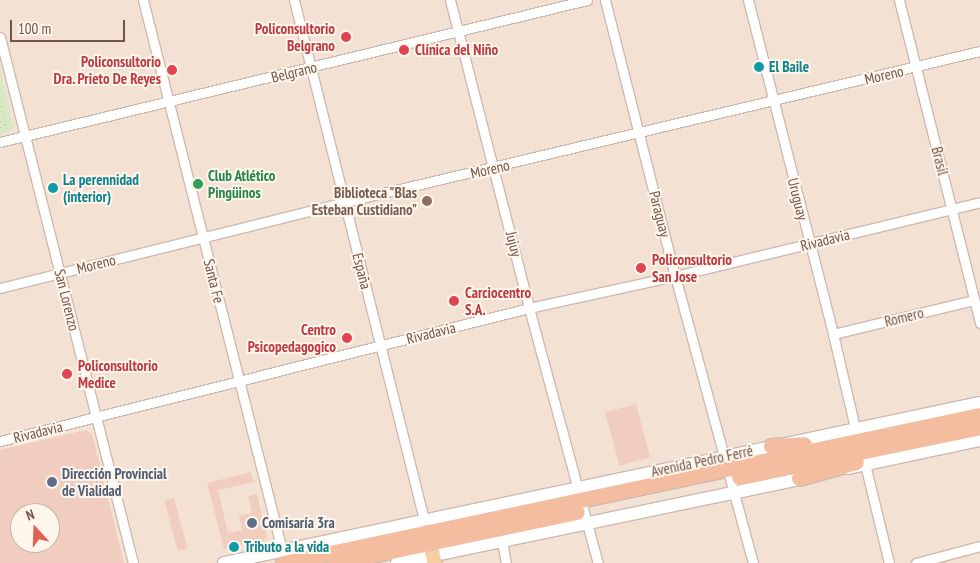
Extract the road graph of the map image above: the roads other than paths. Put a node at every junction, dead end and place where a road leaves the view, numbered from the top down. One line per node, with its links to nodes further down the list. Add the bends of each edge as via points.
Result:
1 (143, 0): 14 (street, Santa Fe)
2 (294, 0): 11 (street, España)
3 (450, 0): 8 (street, Jujuy)
4 (588, 0): 8 (street, Belgrano)
5 (606, 0): 15 (street, Paraguay)
6 (748, 0): 13 (street, Uruguay)
7 (899, 0): 12 (street, Brasil)
8 (458, 31): 11 (street, Belgrano); 18 (street, Jujuy)
9 (0, 37): 16 (street, San Lorenzo)
10 (980, 51): 12 (street, Moreno)
11 (311, 67): 14 (street, Belgrano); 19 (street, España)
12 (916, 67): 13 (street, Moreno); 21 (street, Brasil)
13 (774, 100): 15 (street, Moreno); 23 (street, Uruguay)
14 (169, 103): 16 (street, Belgrano); 22 (street, Santa Fe)
15 (641, 133): 18 (street, Moreno); 25 (street, Paraguay)
16 (25, 136): 17 (street, Belgrano); 24 (street, San Lorenzo)
17 (0, 142)
18 (495, 167): 19 (street, Moreno); 28 (street, Jujuy)
19 (344, 202): 22 (street, Moreno); 31 (street, España)
20 (980, 202): 21 (street, Rivadavia)
21 (952, 208): 23 (street, Rivadavia); 27 (street, Brasil)
22 (203, 237): 24 (street, Moreno); 32 (street, Santa Fe)
23 (809, 244): 25 (street, Rivadavia); 30 (street, Uruguay)
24 (60, 273): 26 (street, Moreno); 35 (street, San Lorenzo)
25 (675, 276): 28 (street, Rivadavia); 44 (street, Paraguay)
26 (0, 288)
27 (974, 300): 29 (street, Brasil); 30 (street, Romero)
28 (529, 308): 31 (street, Rivadavia); 46 (street, Jujuy)
29 (980, 323)
30 (833, 334): 37 (street, Uruguay)
31 (380, 346): 32 (street, Rivadavia); 48 (street, España)
32 (239, 382): 35 (street, Rivadavia); 50 (street, Santa Fe)
33 (980, 403): 37 (main road, Avenida Pedro Ferré)
34 (980, 415): 38 (highway, Avenida Pedro Ferré)
35 (97, 417): 41 (street, Rivadavia); 51 (street, San Lorenzo)
36 (980, 427): 39 (highway, Avenida Pedro Ferré)
37 (855, 428): 42 (main road, Avenida Pedro Ferré)
38 (870, 436): 42 (highway); 44 (highway, Avenida Pedro Ferré)
39 (936, 437): 44 (highway, Avenida Pedro Ferré); 45 (highway)
40 (980, 440): 43 (main road, Avenida Pedro Ferré)
41 (0, 441)
42 (771, 446): 44 (main road, Avenida Pedro Ferré)
43 (865, 464): 45 (main road, Avenida Pedro Ferré); 58 (street)
44 (730, 474): 45 (main road, Avenida Pedro Ferré); 46 (highway, Avenida Pedro Ferré); 46 (main road, Avenida Pedro Ferré); 57 (street, Paraguay)
45 (800, 478)
46 (583, 505): 47 (main road, Avenida Pedro Ferré); 48 (highway, Avenida Pedro Ferré); 48 (main road, Avenida Pedro Ferré); 56 (street, Jujuy)
47 (502, 540): 48 (main road, Avenida Pedro Ferré); 55 (street)
48 (430, 543): 50 (highway); 50 (main road, via 351,536); 53 (highway); 54 (main road)
49 (980, 546): 59 (street)
50 (284, 560): 52 (main road)
51 (133, 563)
52 (224, 563)
53 (334, 563)
54 (398, 563)
55 (506, 563)
56 (598, 563)
57 (753, 563)
58 (889, 563)
59 (916, 563)

